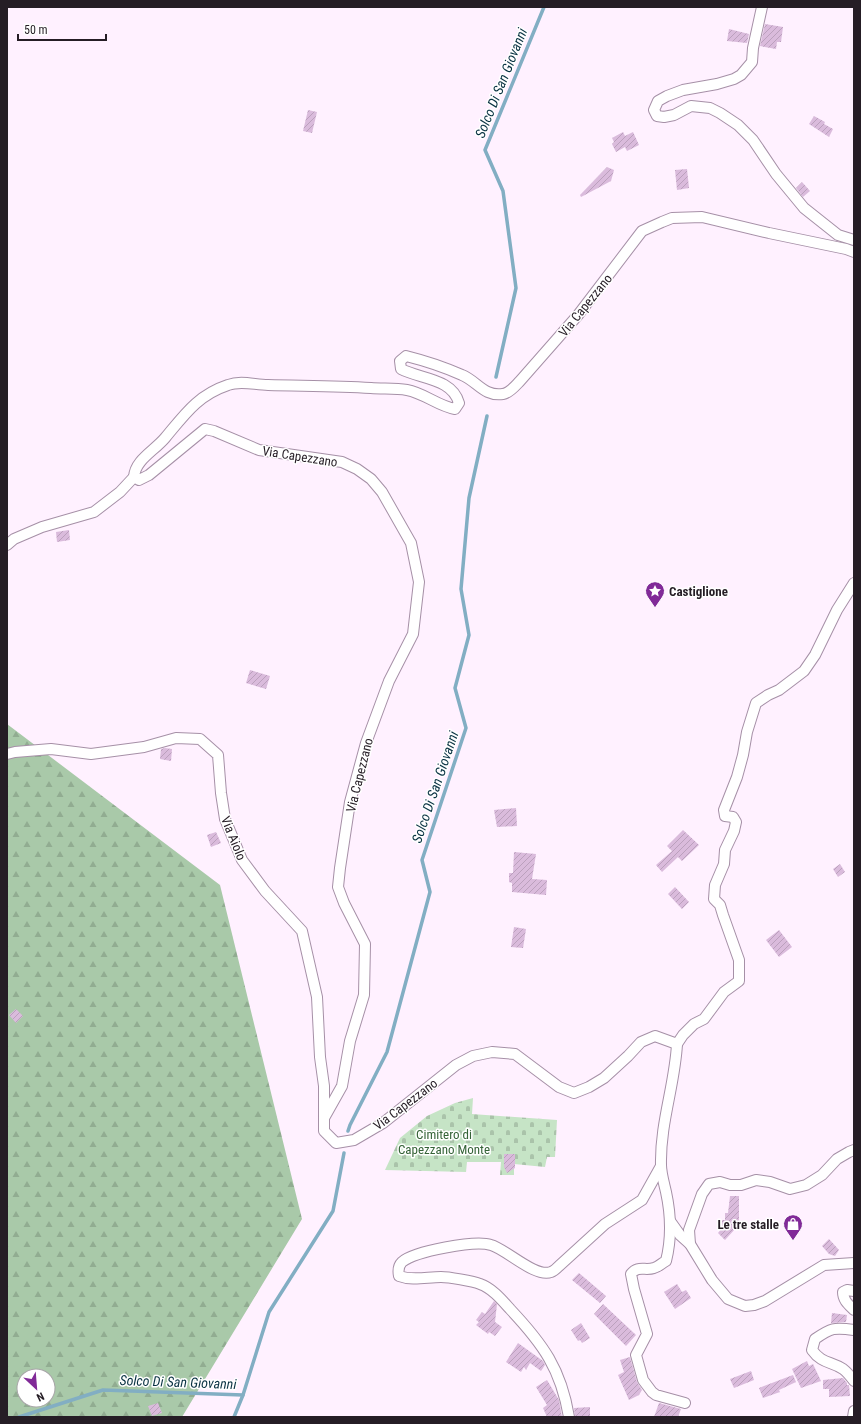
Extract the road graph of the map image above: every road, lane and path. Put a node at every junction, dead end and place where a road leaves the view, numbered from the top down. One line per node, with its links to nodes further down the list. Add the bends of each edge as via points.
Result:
1 (762, 7): 2 (street, via 752,62 746,70 734,79 667,96 658,102 654,110 657,116 664,117 691,106 710,108 720,113 738,125 753,140 804,208 838,235)
2 (854, 240)
3 (854, 252): 4 (street, Via Capezzano, via 702,217 672,218 642,231 578,315 520,381 504,394 488,393 465,376 427,361 406,356 400,361 401,369 446,386 457,396 459,403 455,408 448,408 407,390 230,384 207,394 192,406 140,462 134,470)
4 (134, 477): 5 (street, via 120,492 94,512 42,527 14,539); 9 (street, Via Capezzano, via 139,480 149,476 206,429 259,450 342,462 357,469 371,479 382,492 411,542 419,582 413,634 389,681 366,743 350,802 341,861 338,887 365,944 364,995 350,1041 342,1086)
5 (7, 545)
6 (854, 583): 8 (street, via 804,671 756,703 747,732 744,755 724,810 725,816 733,817 736,822 725,850 724,864 715,884 714,898 724,915 738,960 739,981 724,992 704,1019 683,1034)
7 (7, 754): 9 (street, Via Aiolo, via 51,748 91,754 144,747 176,738 200,739 218,755 225,819 242,860 265,891 302,931 317,998)
8 (677, 1044): 9 (street, Via Capezzano, via 655,1036 641,1042 604,1078 574,1093 554,1084 514,1054 492,1052 473,1056 456,1065 383,1123 354,1140 336,1143 324,1131); 11 (street, via 663,1133)
9 (324, 1118)
10 (854, 1150): 13 (street, via 837,1159 822,1175 806,1185 790,1190 770,1182 756,1180 730,1186 720,1182 709,1184 702,1194 689,1230)
11 (661, 1166): 12 (street); 21 (street, via 642,1200 605,1224 551,1272 528,1267 492,1245 482,1243 442,1248 411,1256 401,1263 398,1270 399,1276 406,1279 443,1277 480,1284 497,1295 528,1329 547,1355 558,1375)
12 (670, 1221): 13 (street); 19 (street, via 666,1261 655,1268 639,1268 631,1274 647,1334 636,1356 643,1380 652,1392)
13 (690, 1244): 14 (street, via 712,1280 728,1299 745,1306 765,1301 824,1265)
14 (854, 1263)
15 (854, 1290): 16 (street, via 843,1292 846,1302)
16 (854, 1310)
17 (854, 1330): 18 (street, via 828,1330 815,1339 812,1350 817,1357 843,1369)
18 (854, 1381)
19 (685, 1403)
20 (854, 1411): 22 (street)
21 (568, 1417)
22 (853, 1417)

